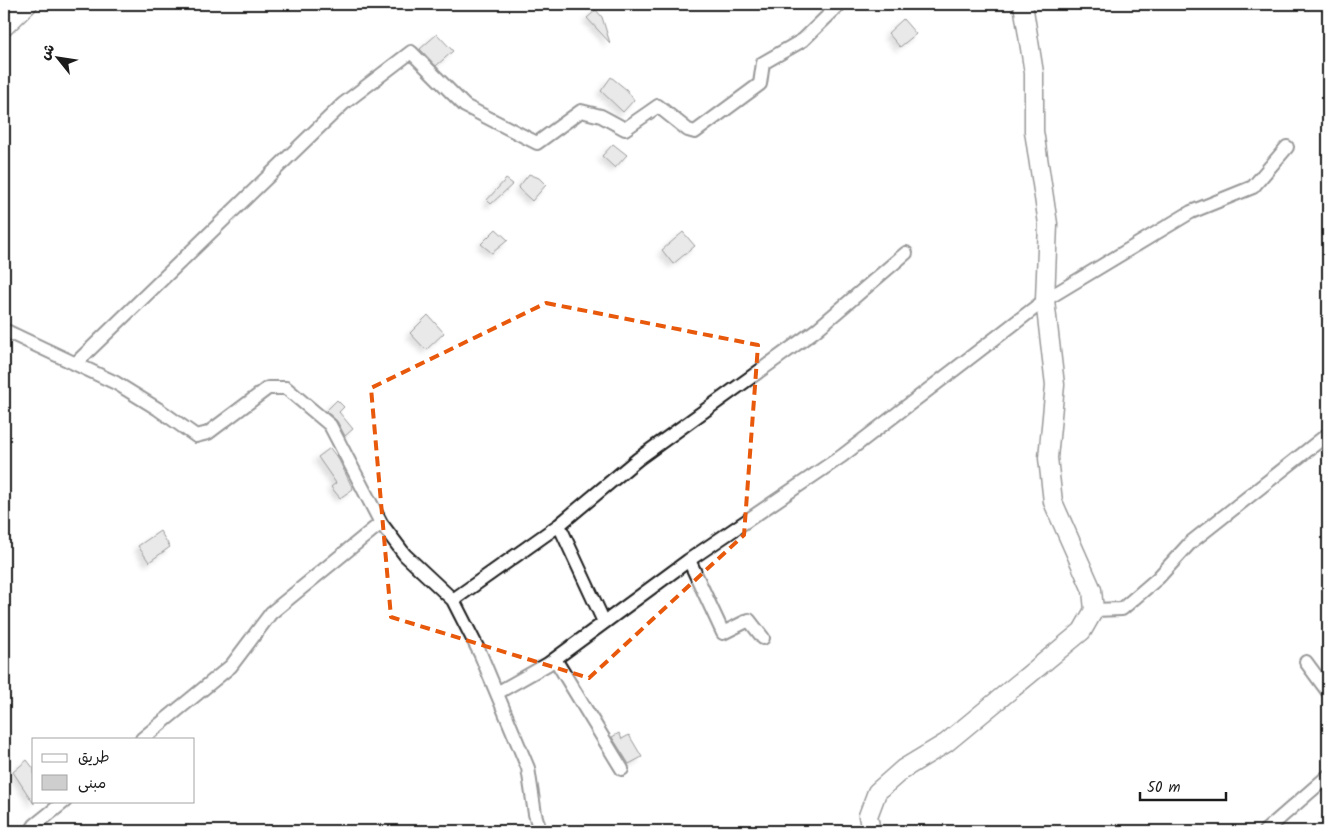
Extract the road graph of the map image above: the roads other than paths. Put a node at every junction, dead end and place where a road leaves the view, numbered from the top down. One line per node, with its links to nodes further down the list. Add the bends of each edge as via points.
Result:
1 (840, 4): 9 (street, via 803,40 763,63 760,84 695,132 658,106 625,129 601,116 581,111 537,143 465,106 411,52 343,104)
2 (1023, 4): 7 (street, via 1034,73 1034,131 1048,224)
3 (15, 5): 4 (street)
4 (4, 27)
5 (1286, 147): 7 (street, via 1253,187 1191,212)
6 (906, 252): 12 (street, via 816,330 638,459)
7 (1045, 300): 13 (street, via 842,456); 15 (street, via 1056,385 1048,458 1053,502 1092,590)
8 (4, 330): 9 (street)
9 (76, 363): 11 (street, via 116,383 196,436 208,433 268,388 286,388 330,425)
10 (1328, 434): 15 (street, via 1190,543 1158,578 1122,609)
11 (381, 523): 14 (street, via 405,555); 22 (street, via 271,613 231,666)
12 (559, 525): 14 (street); 16 (street)
13 (688, 560): 16 (street); 17 (street, via 723,633 750,620)
14 (453, 600): 21 (street)
15 (1094, 610): 28 (street, via 1082,630 946,743 903,769 877,792 868,816)
16 (604, 622): 18 (street)
17 (763, 638)
18 (555, 659): 21 (street); 23 (street)
19 (1306, 662): 20 (street)
20 (1328, 692)
21 (497, 693): 27 (street, via 528,768)
22 (143, 738)
23 (622, 769)
24 (1328, 776): 29 (street)
25 (64, 802): 26 (street)
26 (31, 831)
27 (540, 831)
28 (871, 831)
29 (1265, 831)

